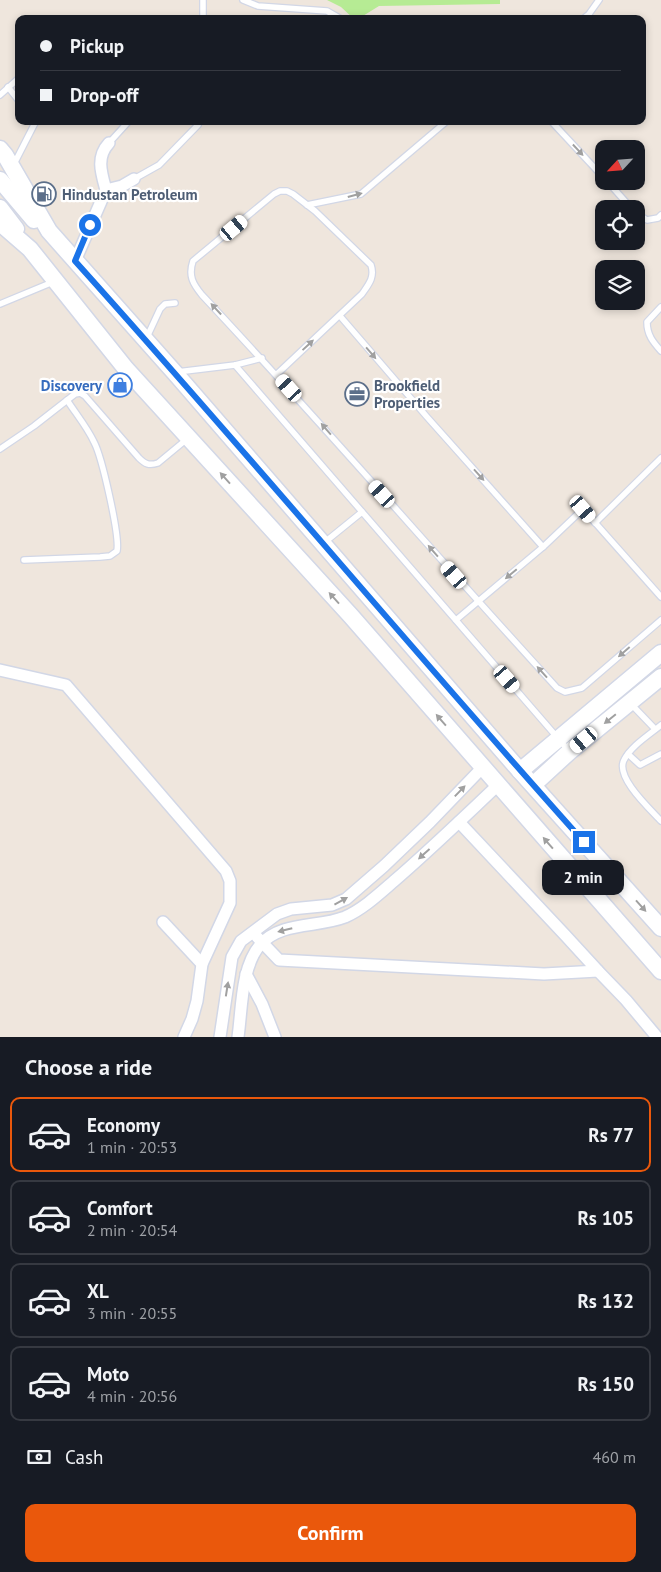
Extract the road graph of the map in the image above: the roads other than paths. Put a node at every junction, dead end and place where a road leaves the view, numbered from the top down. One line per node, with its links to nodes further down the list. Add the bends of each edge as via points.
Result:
1 (203, 0): 4 (lane)
2 (243, 0): 5 (lane, via 258,6)
3 (599, 0): 6 (lane)
4 (203, 15)
5 (333, 15)
6 (588, 15)
7 (15, 81): 8 (lane)
8 (8, 87): 9 (lane); 10 (lane)
9 (0, 94)
10 (15, 96)
11 (34, 125): 18 (lane)
12 (125, 125): 16 (lane)
13 (198, 125): 20 (lane, via 160,165)
14 (442, 125): 25 (lane, one-way to 14, via 361,194)
15 (555, 125): 19 (lane, one-way to 19)
16 (109, 143): 22 (street, via 100,155 100,170)
17 (0, 149): 18 (main road)
18 (12, 167): 30 (main road)
19 (595, 168)
20 (134, 179): 22 (street)
21 (0, 180): 30 (main road, via 36,223)
22 (106, 190): 32 (street)
23 (615, 190): 24 (lane)
24 (624, 200)
25 (307, 205): 37 (lane, via 371,265 372,279); 40 (lane, one-way to 25, via 194,285 190,271 193,261 274,194 287,191)
26 (0, 208): 31 (main road)
27 (661, 215): 28 (lane)
28 (645, 219)
29 (0, 224): 31 (main road)
30 (50, 231): 32 (main road)
31 (30, 249): 33 (main road)
32 (75, 261): 38 (main road)
33 (55, 281): 34 (lane); 45 (main road, via 126,369)
34 (0, 304)
35 (175, 304): 38 (lane, via 165,304 160,309)
36 (661, 307): 39 (lane, via 647,322 652,341)
37 (340, 316): 43 (lane, one-way to 37); 51 (lane, one-way to 51)
38 (146, 340): 42 (main road)
39 (661, 351)
40 (262, 358): 41 (lane); 43 (lane)
41 (235, 365): 42 (lane); 48 (lane)
42 (175, 373): 50 (main road)
43 (277, 374): 54 (lane, one-way to 43)
44 (67, 400): 45 (lane, via 75,394 85,396 145,464 158,463); 46 (lane); 52 (lane, via 95,443 118,546 110,556)
45 (188, 438): 67 (main road, one-way to 45, via 351,616)
46 (0, 449)
47 (661, 458): 49 (lane)
48 (362, 512): 50 (lane); 55 (lane)
49 (595, 523): 51 (lane, via 583,509); 53 (lane)
50 (322, 543): 68 (main road)
51 (544, 546): 54 (lane, one-way to 54)
52 (24, 560)
53 (661, 597)
54 (478, 602): 55 (lane); 56 (lane, one-way to 54, via 582,688 565,692 557,688)
55 (456, 620): 63 (lane)
56 (661, 620)
57 (661, 653): 63 (main road)
58 (0, 670): 79 (street, via 66,685 226,871 230,880 230,903)
59 (661, 677): 60 (main road)
60 (630, 702): 62 (lane); 64 (main road, one-way to 64)
61 (661, 725): 62 (lane)
62 (656, 729): 65 (lane)
63 (559, 738): 64 (lane); 68 (main road)
64 (570, 752): 70 (main road)
65 (628, 754): 66 (lane, via 640,765); 71 (lane, via 622,766 627,781)
66 (661, 754)
67 (482, 768): 69 (main road); 72 (street, one-way to 67)
68 (520, 771): 70 (main road)
69 (498, 785): 73 (street); 81 (main road, one-way to 69)
70 (533, 785): 76 (main road, one-way to 76)
71 (661, 821)
72 (430, 822): 74 (street); 77 (street, one-way to 72, via 277,914 291,909 339,903)
73 (459, 822): 74 (street); 80 (street)
74 (444, 836): 78 (street, one-way to 78, via 355,911 333,921 282,930)
75 (163, 922): 79 (street)
76 (661, 928)
77 (252, 931): 78 (street); 84 (street, one-way to 77, via 232,957 241,940)
78 (262, 943): 80 (street, via 279,960 544,974); 82 (street, via 250,960)
79 (202, 964): 83 (street, via 197,1001)
80 (598, 971): 87 (street)
81 (661, 972)
82 (246, 974): 85 (street); 86 (street)
83 (184, 1037)
84 (220, 1037)
85 (238, 1037)
86 (275, 1037)
87 (657, 1037)

